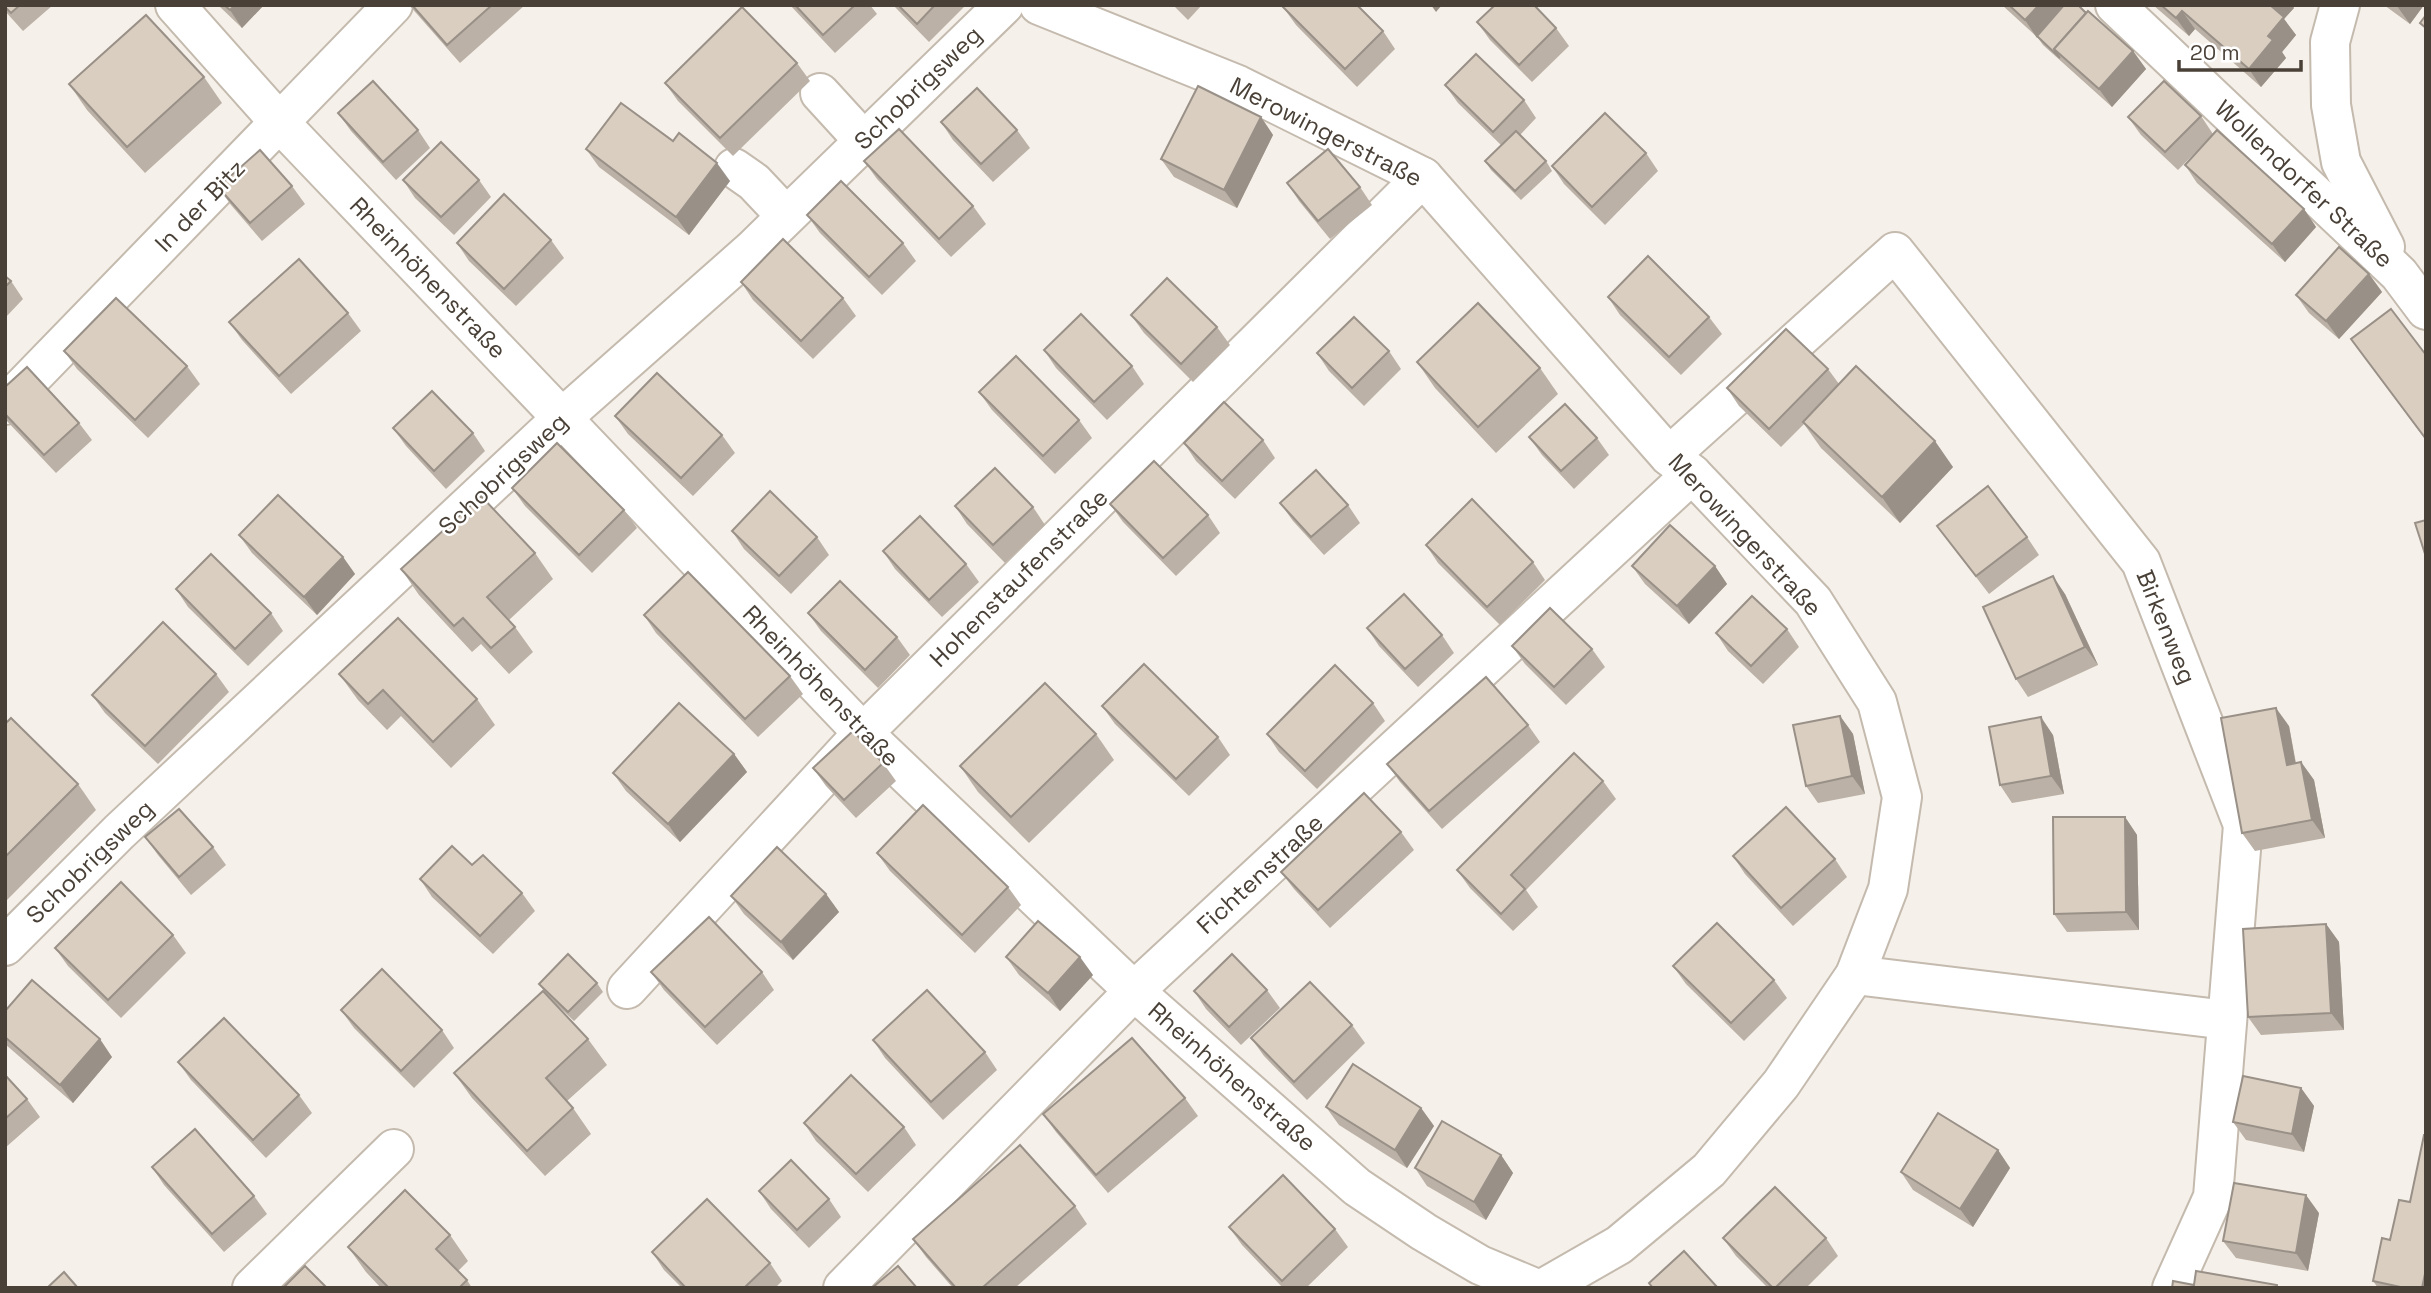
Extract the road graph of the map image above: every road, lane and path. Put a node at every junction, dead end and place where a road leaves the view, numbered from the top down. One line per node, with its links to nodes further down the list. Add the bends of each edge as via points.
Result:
1 (175, 5): 8 (street, Rheinhöhenstraße)
2 (393, 5): 8 (street, In der Bitz)
3 (1004, 5): 9 (street, Schobrigsweg)
4 (1039, 5): 11 (street, Merowingerstraße, via 1238,85)
5 (2115, 5): 13 (street, Wollendorfer Straße)
6 (2340, 5): 13 (street, via 2330,42 2330,105 2340,162)
7 (820, 93): 9 (street)
8 (280, 123): 15 (street, In der Bitz); 16 (street, Rheinhöhenstraße)
9 (863, 141): 12 (street, Schobrigsweg)
10 (734, 168): 12 (street)
11 (1423, 177): 17 (street, Merowingerstraße); 18 (street, Hohenstaufenstraße)
12 (786, 216): 16 (street, Schobrigsweg)
13 (2399, 274): 14 (street, Wollendorfer Straße)
14 (2426, 310)
15 (5, 405)
16 (562, 418): 18 (street, Rheinhöhenstraße); 19 (street, Schobrigsweg, via 119,832)
17 (1680, 465): 20 (street, Merowingerstraße, via 1813,601 1877,702 1902,797 1888,889); 22 (street, Fichtenstraße); 23 (street, Birkenweg, via 1895,252 2141,562 2243,825)
18 (863, 733): 21 (street, Hohenstaufenstraße); 22 (street, Rheinhöhenstraße)
19 (5, 946)
20 (1855, 975): 23 (street); 28 (street, Merowingerstraße, via 1781,1084 1709,1170 1619,1245)
21 (627, 989)
22 (1134, 991): 26 (street, Fichtenstraße); 27 (street, Rheinhöhenstraße, via 1357,1187 1480,1265)
23 (2227, 1020): 29 (street, Birkenweg, via 2213,1196)
24 (394, 1149): 25 (street)
25 (252, 1288)
26 (843, 1288)
27 (1535, 1288)
28 (1545, 1288)
29 (2172, 1288)

